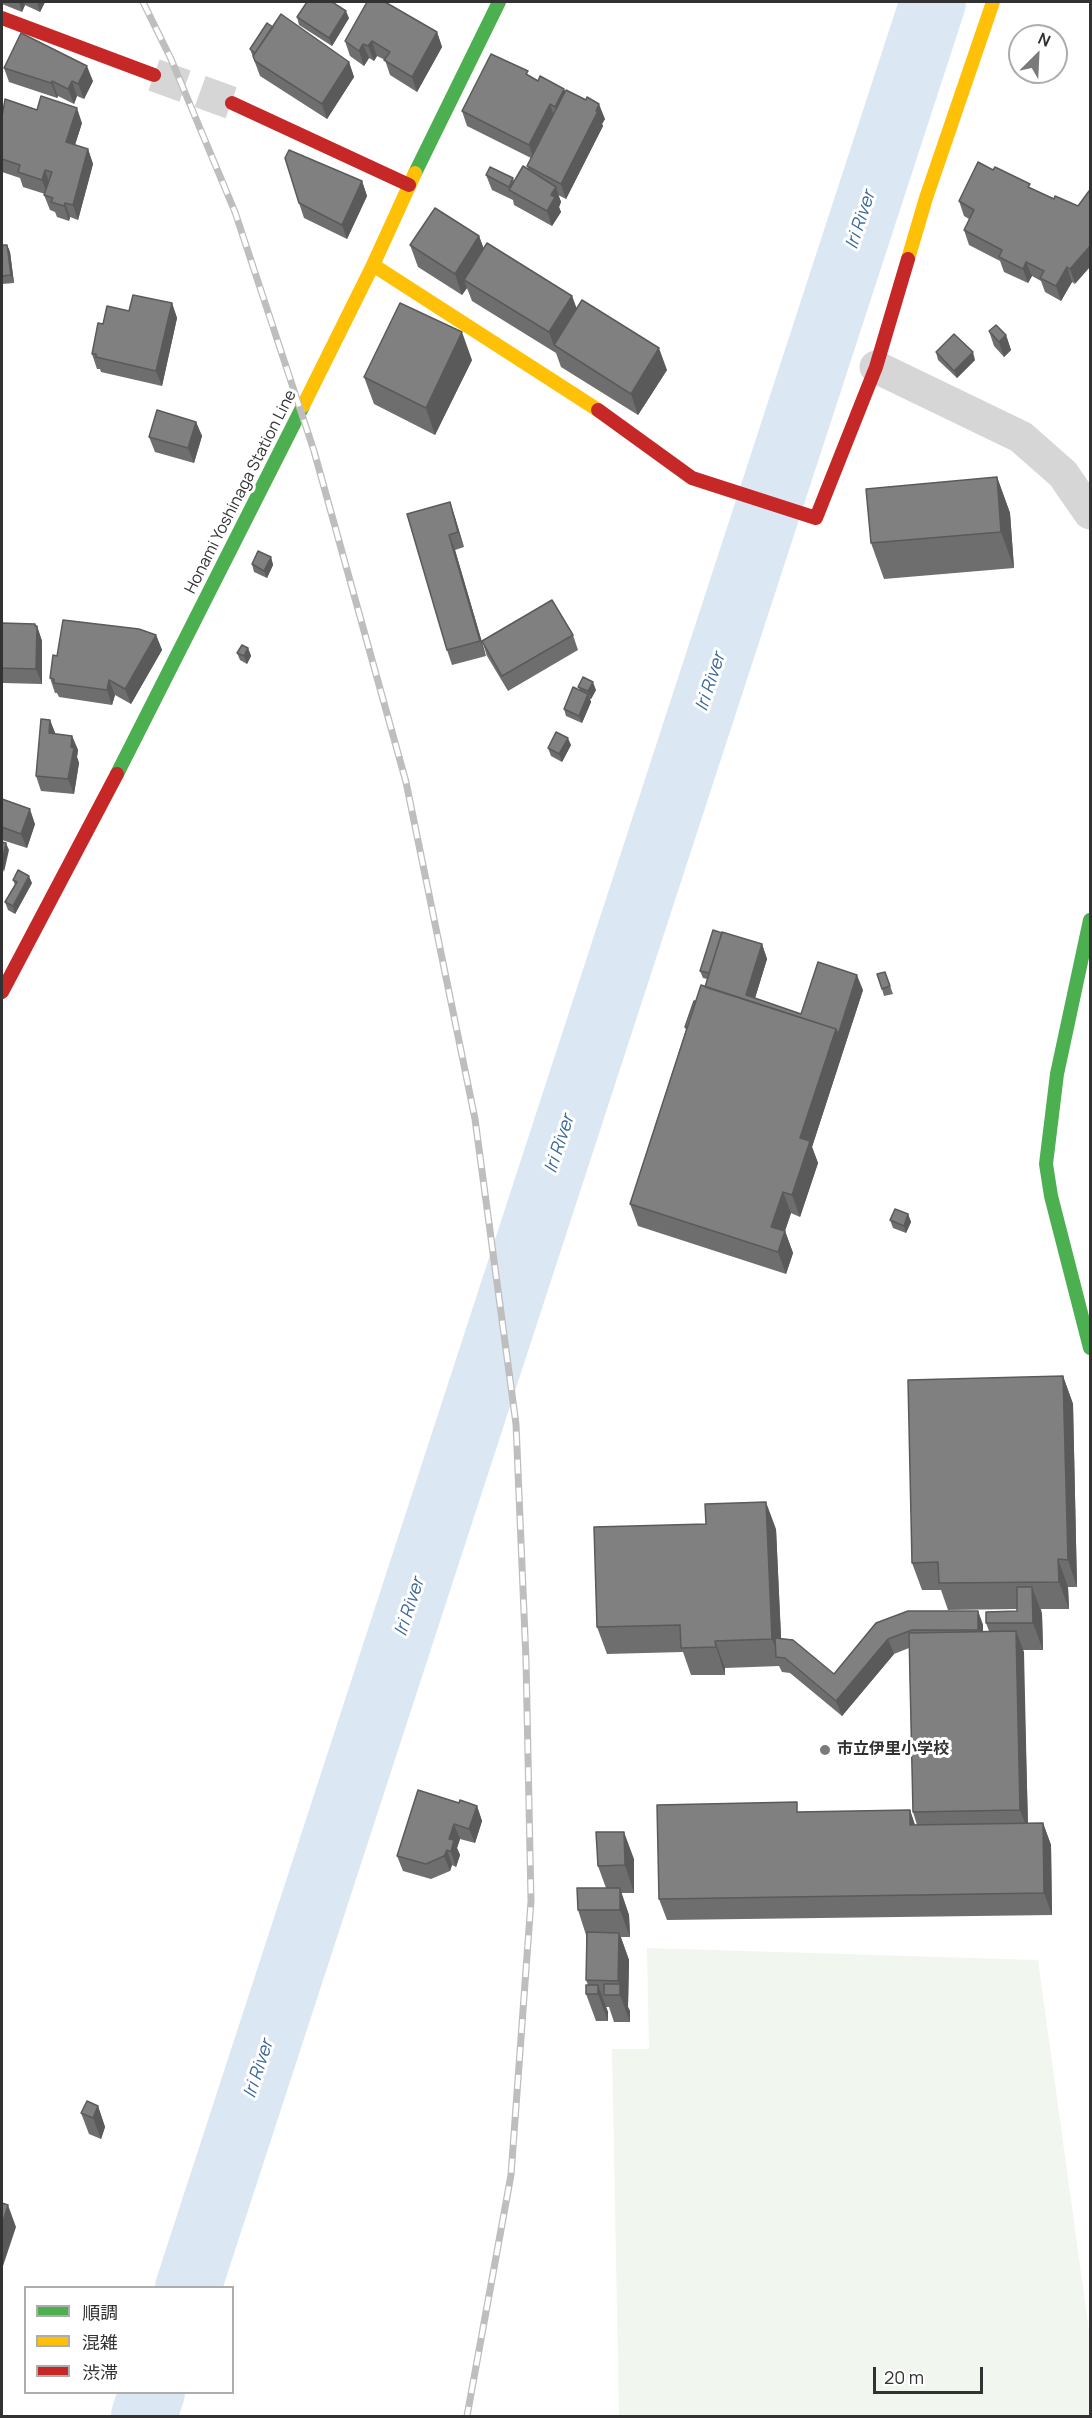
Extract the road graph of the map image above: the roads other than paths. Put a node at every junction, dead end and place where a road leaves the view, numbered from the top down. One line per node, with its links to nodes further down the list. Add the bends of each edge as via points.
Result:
1 (500, 2): 6 (street, Honami Yoshinaga Station Line)
2 (993, 2): 8 (street, via 926,198)
3 (2, 18): 4 (street)
4 (154, 75)
5 (232, 103): 6 (street)
6 (409, 185): 7 (street, Honami Yoshinaga Station Line)
7 (374, 265): 8 (street, via 577,395 692,478 816,518); 11 (street, Honami Yoshinaga Station Line, via 141,729)
8 (876, 367): 9 (street, via 1021,437 1064,474)
9 (1090, 513)
10 (1090, 920): 12 (street, via 1057,1074 1046,1164)
11 (2, 992)
12 (1090, 1348)

